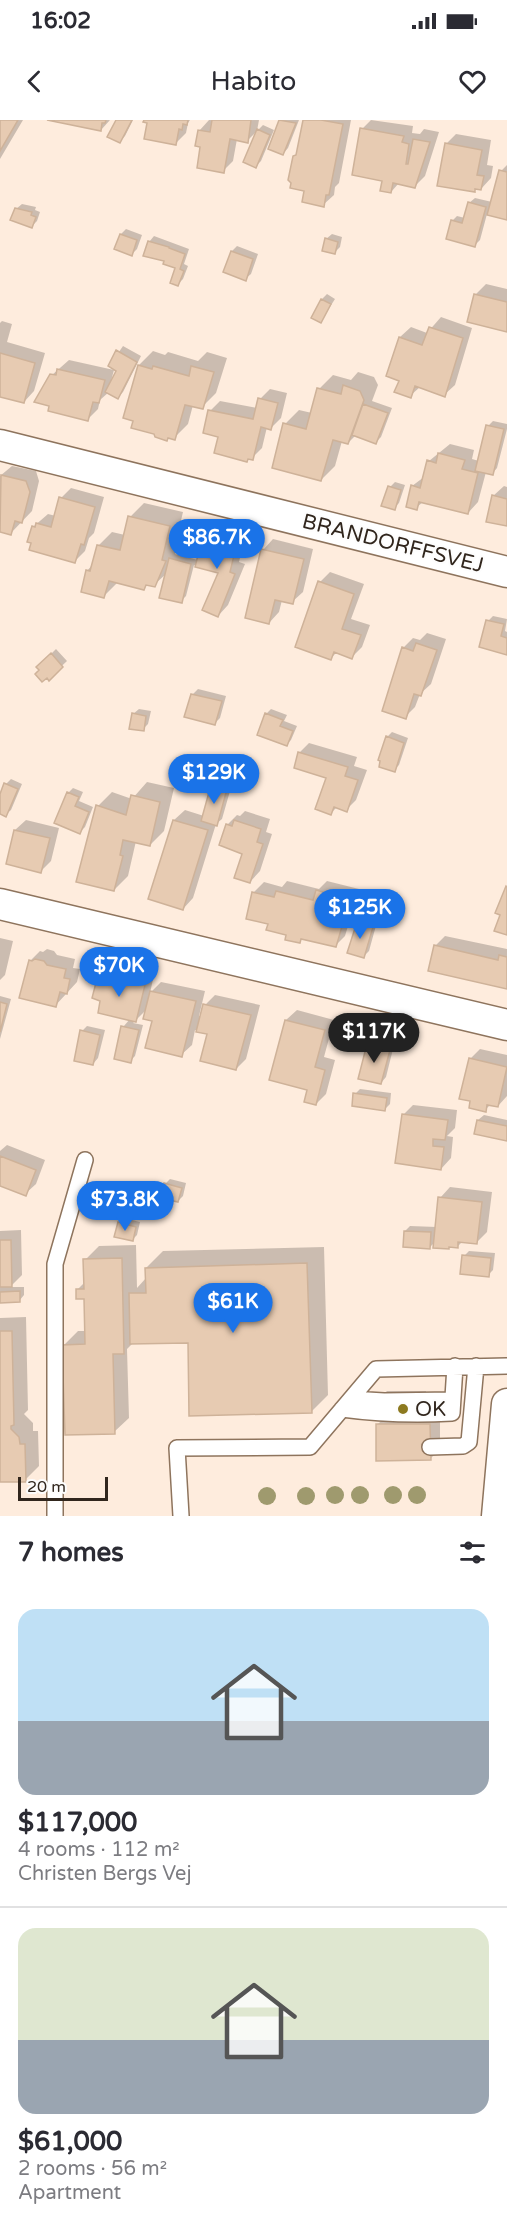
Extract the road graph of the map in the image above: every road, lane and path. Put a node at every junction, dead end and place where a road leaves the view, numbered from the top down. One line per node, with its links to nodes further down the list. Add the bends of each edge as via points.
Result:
1 (0, 445): 2 (street, BRANDORFFSVEJ)
2 (507, 572)
3 (0, 904): 4 (street)
4 (507, 1025)
5 (85, 1160): 12 (lane, via 55,1264)
6 (454, 1366): 7 (lane); 9 (lane, via 376,1369); 9 (lane, via 452,1400)
7 (476, 1366): 8 (lane); 11 (lane, via 469,1442 463,1446)
8 (507, 1366)
9 (347, 1404): 13 (lane, via 310,1447 177,1448)
10 (507, 1404): 14 (street)
11 (430, 1447)
12 (56, 1516)
13 (181, 1516)
14 (497, 1516)

